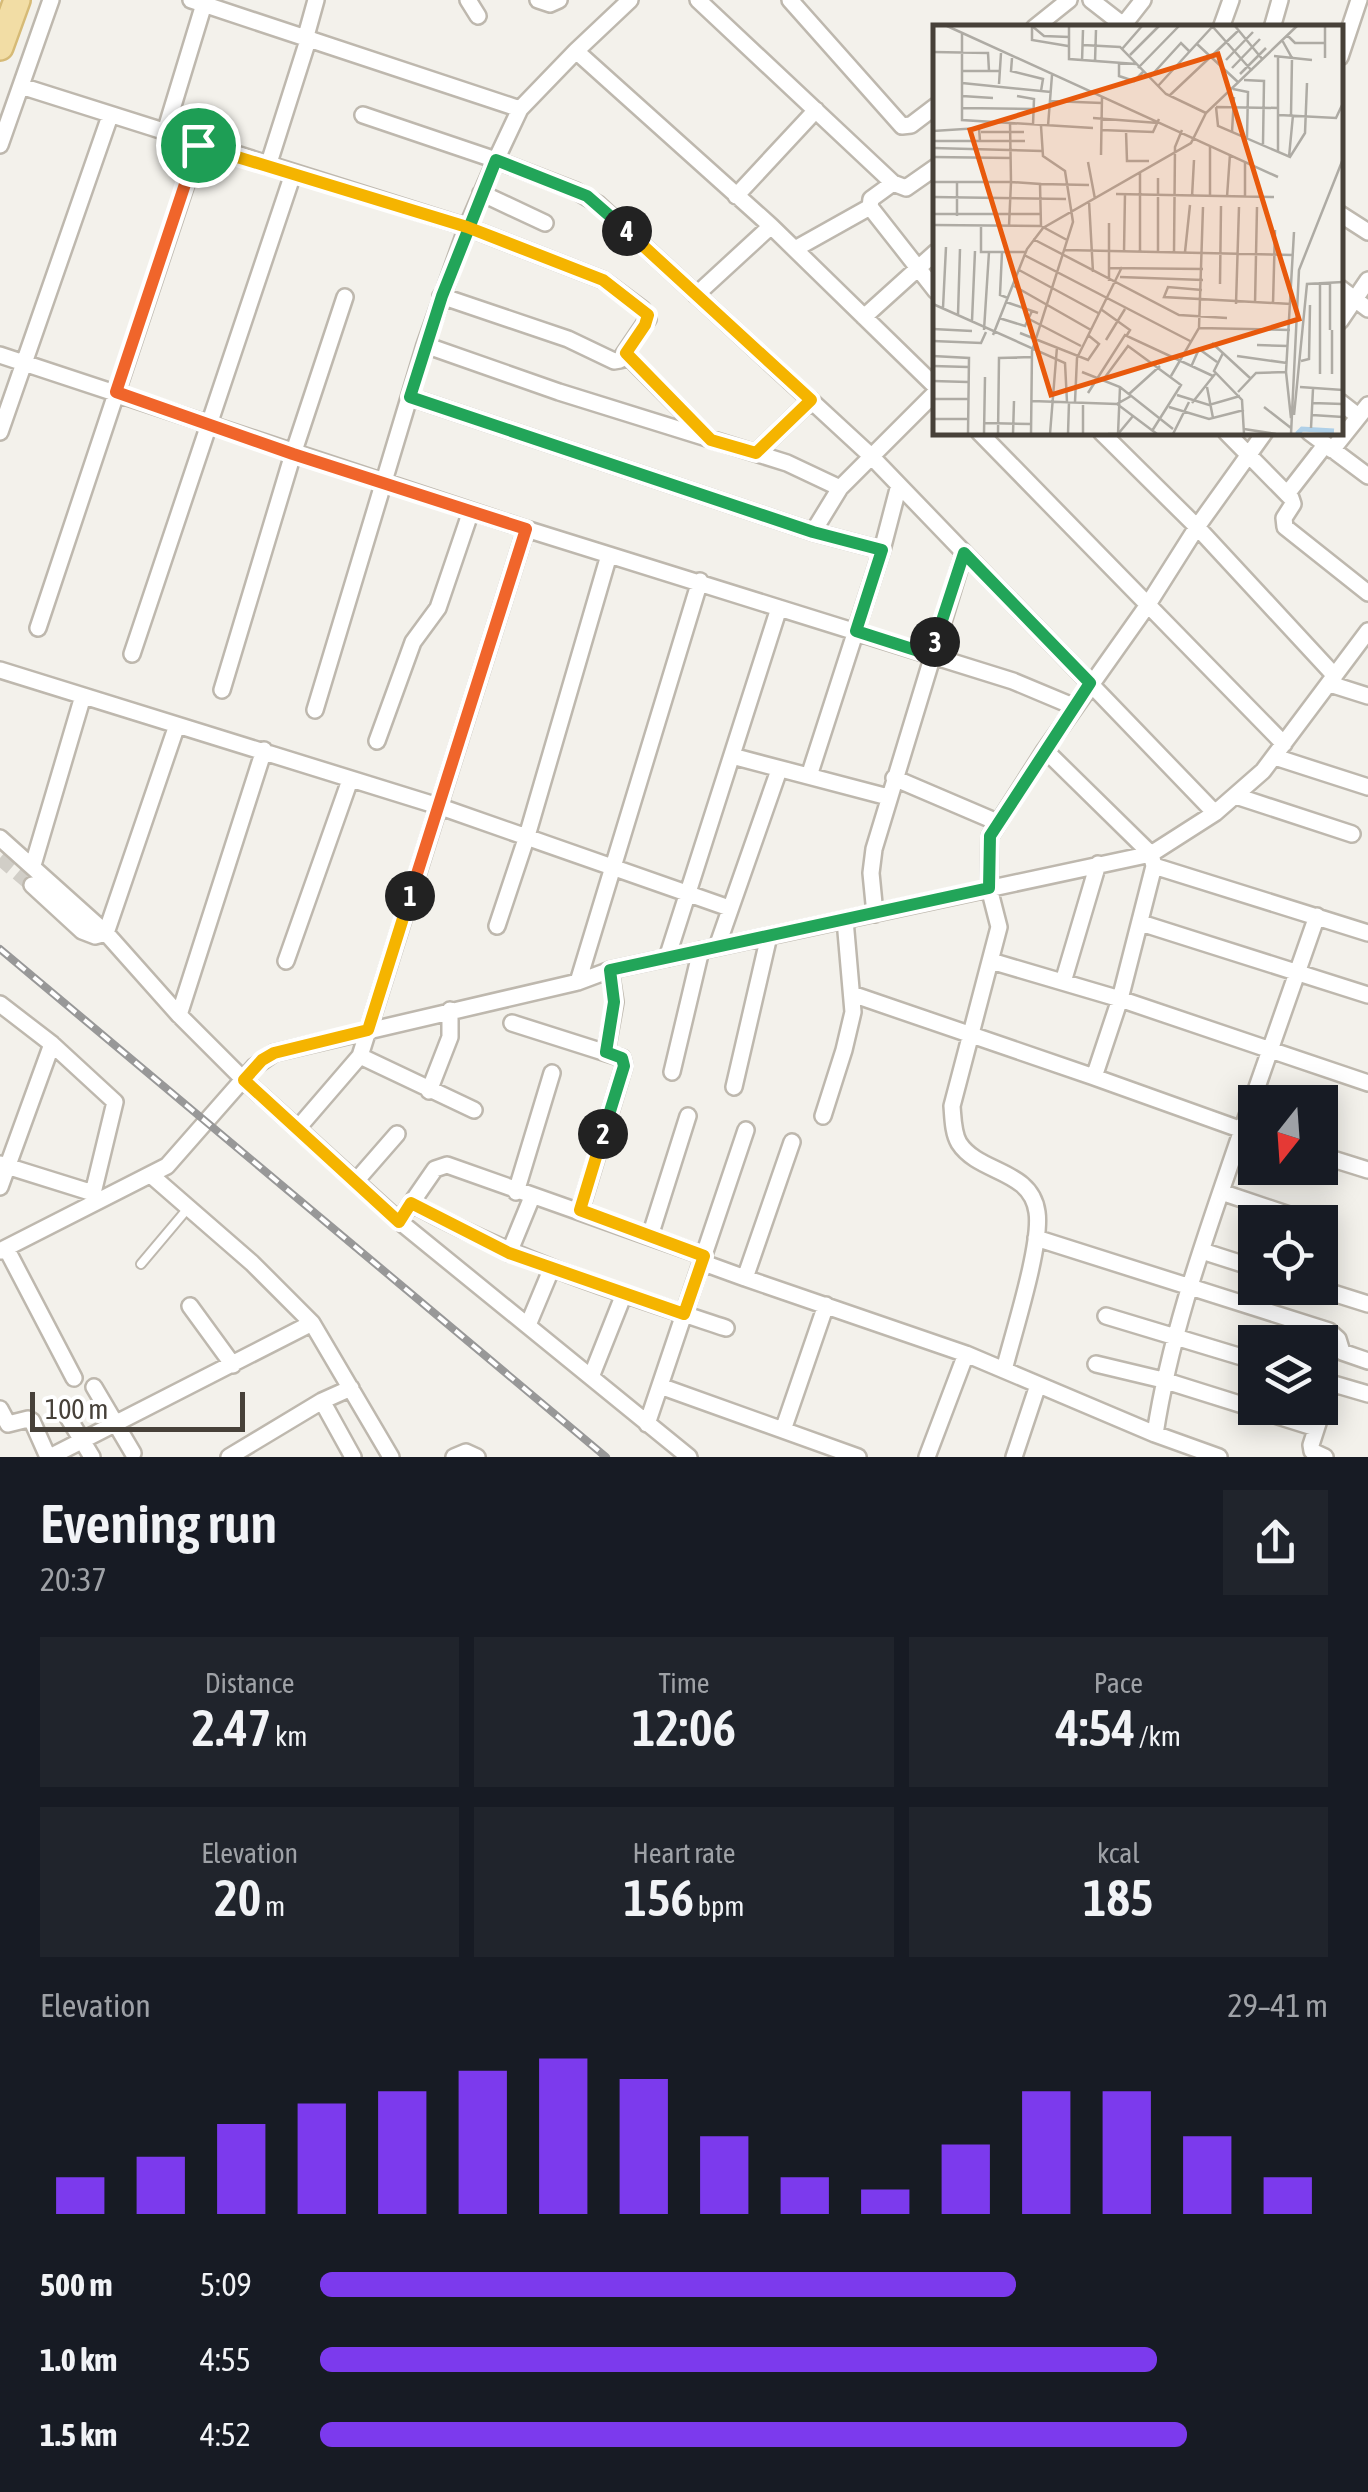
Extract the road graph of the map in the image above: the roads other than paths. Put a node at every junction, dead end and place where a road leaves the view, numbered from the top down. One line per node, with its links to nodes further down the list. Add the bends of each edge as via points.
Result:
1 (16, 0): 24 (main road)
2 (51, 0): 27 (street)
3 (316, 0): 23 (street)
4 (468, 0): 17 (street)
5 (538, 0): 6 (street)
6 (558, 0)
7 (630, 0): 26 (street)
8 (698, 0): 30 (street)
9 (790, 0): 28 (street, via 902,126)
10 (1069, 0): 18 (street)
11 (1091, 0): 19 (street)
12 (1143, 0): 20 (street)
13 (1230, 0): 21 (street)
14 (1280, 0): 22 (street)
15 (1359, 0): 25 (street)
16 (198, 2): 23 (street); 33 (street)
17 (478, 16)
18 (1038, 25)
19 (1122, 25)
20 (1125, 25)
21 (1222, 25)
22 (1273, 25)
23 (308, 36): 29 (street); 37 (street)
24 (0, 47)
25 (1343, 49)
26 (576, 50): 29 (street); 42 (street)
27 (21, 86): 32 (street); 34 (street)
28 (933, 108)
29 (520, 109): 36 (street)
30 (816, 110): 40 (street); 42 (street)
31 (363, 115): 36 (street)
32 (110, 116): 33 (street); 62 (street)
33 (164, 132): 35 (street)
34 (0, 145)
35 (198, 145): 37 (street); 64 (street)
36 (496, 160): 41 (street); 54 (street, via 587,196)
37 (268, 166): 39 (street)
38 (933, 169): 40 (street, via 906,188)
39 (293, 174): 47 (street); 69 (street)
40 (892, 183): 43 (street)
41 (482, 193): 45 (street); 47 (street)
42 (736, 196): 46 (street)
43 (870, 207): 49 (street); 51 (street)
44 (1343, 216): 48 (street)
45 (545, 222)
46 (771, 226): 49 (street); 54 (street)
47 (467, 227): 55 (street); 60 (street, via 603,280 642,309 648,319)
48 (1368, 232)
49 (795, 249): 58 (street)
50 (933, 255): 51 (street)
51 (918, 268): 53 (street); 58 (street)
52 (1368, 280): 57 (street)
53 (933, 287)
54 (696, 295): 67 (street)
55 (442, 296): 59 (street); 60 (street, via 614,361)
56 (345, 298): 81 (street)
57 (1361, 304)
58 (864, 317): 63 (street)
59 (425, 344): 66 (street); 78 (street)
60 (626, 353): 78 (street)
61 (0, 355): 62 (street)
62 (22, 364): 64 (street); 71 (street)
63 (933, 387)
64 (116, 392): 69 (street); 100 (street)
65 (933, 393): 82 (street)
66 (410, 397): 85 (street); 92 (street)
67 (811, 400): 80 (street); 82 (street)
68 (1363, 410): 70 (street)
69 (208, 426): 81 (street); 103 (street)
70 (1343, 431)
71 (0, 432)
72 (982, 435): 98 (street)
73 (1104, 435): 90 (street)
74 (1229, 435): 83 (street)
75 (1263, 435): 83 (street)
76 (1313, 435): 79 (street)
77 (1339, 435): 79 (street)
78 (711, 440): 80 (street)
79 (1328, 447): 84 (street); 88 (street)
80 (756, 453): 87 (street)
81 (293, 454): 85 (street); 108 (street)
82 (870, 456): 86 (street); 87 (street)
83 (1248, 456): 88 (street); 90 (street)
84 (1368, 476)
85 (385, 483): 89 (street); 112 (street)
86 (898, 485): 93 (street); 94 (street)
87 (840, 488): 92 (street)
88 (1287, 494): 97 (street, via 1292,504 1285,527)
89 (471, 511): 91 (street); 114 (street, via 438,608 413,642)
90 (1197, 527): 98 (street); 106 (street)
91 (526, 529): 95 (street); 126 (street)
92 (813, 532): 93 (street)
93 (882, 550): 101 (street)
94 (964, 553): 104 (street); 107 (street)
95 (608, 555): 96 (street); 130 (street)
96 (700, 581): 99 (street); 135 (street)
97 (1368, 592)
98 (1147, 606): 107 (street); 117 (street)
99 (779, 608): 101 (street); 118 (street)
100 (38, 628)
101 (856, 631): 104 (street); 120 (street)
102 (1368, 631): 106 (street)
103 (132, 654)
104 (931, 655): 111 (street); 121 (street)
105 (0, 670): 109 (street)
106 (1332, 680): 110 (street); 117 (street)
107 (1090, 683): 111 (street); 127 (street)
108 (222, 690)
109 (83, 696): 113 (street); 134 (street)
110 (1368, 696)
111 (1074, 707): 116 (street)
112 (315, 710)
113 (177, 725): 115 (street); 147 (street)
114 (377, 741)
115 (264, 750): 122 (street); 162 (street)
116 (1045, 750): 128 (street); 132 (street)
117 (1280, 751): 123 (street); 124 (street)
118 (732, 756): 119 (street); 138 (street)
119 (778, 770): 120 (street); 139 (street)
120 (809, 776): 125 (street)
121 (894, 778): 125 (street); 128 (street)
122 (350, 780): 126 (street); 151 (street)
123 (1368, 787)
124 (1236, 796): 127 (street); 129 (street)
125 (888, 797): 140 (street, via 871,862)
126 (438, 806): 130 (street); 164 (street)
127 (1216, 812): 132 (street)
128 (998, 822): 137 (street, via 988,848)
129 (1352, 834)
130 (527, 836): 135 (street); 145 (street)
131 (0, 838): 134 (street)
132 (1152, 860): 133 (street); 142 (street); 144 (street)
133 (1098, 864): 137 (street); 156 (street)
134 (33, 866): 147 (street)
135 (612, 867): 138 (street); 155 (street)
136 (32, 884): 147 (street, via 82,932)
137 (989, 888): 140 (street); 152 (street, via 999,927)
138 (688, 893): 139 (street); 150 (street)
139 (729, 908): 149 (street)
140 (874, 914): 143 (street)
141 (1368, 914): 146 (street)
142 (1317, 916): 146 (street); 154 (street)
143 (844, 920): 148 (street); 157 (street)
144 (1141, 923): 154 (street); 159 (street)
145 (497, 926)
146 (1365, 932)
147 (106, 934): 162 (street)
148 (769, 936): 149 (street); 176 (street)
149 (709, 949): 150 (street); 170 (street)
150 (667, 958): 153 (street)
151 (286, 960)
152 (991, 961): 156 (street); 165 (street)
153 (610, 970): 155 (street); 168 (street, via 614,1002)
154 (1298, 972): 158 (street); 167 (street)
155 (578, 982): 161 (street)
156 (1063, 982): 159 (street)
157 (852, 994): 165 (street); 180 (street, via 851,1025)
158 (1368, 995)
159 (1120, 999): 167 (street); 172 (street)
160 (0, 1004): 166 (street)
161 (450, 1010): 164 (street); 177 (street, via 450,1038)
162 (179, 1015): 173 (street)
163 (512, 1023): 168 (street)
164 (368, 1030): 169 (street); 173 (street, via 274,1053)
165 (968, 1034): 172 (street); 202 (street, via 952,1106 955,1134 970,1155 1030,1192)
166 (52, 1044): 188 (street); 195 (street, via 115,1102)
167 (1271, 1051): 174 (street); 175 (street)
168 (606, 1052): 199 (street, via 622,1058 624,1066)
169 (360, 1056): 177 (street); 181 (street)
170 (672, 1072)
171 (552, 1074): 194 (street)
172 (1094, 1078): 182 (street)
173 (244, 1080): 181 (street); 190 (street)
174 (1368, 1083)
175 (1262, 1085)
176 (734, 1087)
177 (428, 1091): 178 (street)
178 (474, 1110)
179 (688, 1116): 201 (street)
180 (823, 1116)
181 (298, 1128): 191 (street)
182 (1238, 1128)
183 (746, 1130): 206 (street)
184 (396, 1134): 191 (street)
185 (792, 1142): 210 (street)
186 (1238, 1156): 193 (street)
187 (1338, 1161): 189 (street)
188 (4, 1165): 192 (street); 195 (street)
189 (1368, 1170)
190 (152, 1176): 195 (street); 198 (street)
191 (356, 1181): 200 (street)
192 (0, 1187)
193 (1221, 1192): 197 (street); 204 (street)
194 (524, 1194): 196 (street, via 447,1165 435,1169); 199 (street); 205 (street)
195 (93, 1200): 203 (street)
196 (411, 1203): 200 (street); 205 (street)
197 (1260, 1205)
198 (190, 1207): 208 (lane); 219 (street)
199 (580, 1210): 201 (street)
200 (399, 1222): 220 (street)
201 (650, 1236): 206 (street)
202 (1036, 1238): 211 (street); 228 (street)
203 (3, 1250): 230 (street)
204 (1202, 1250): 207 (street); 211 (street)
205 (509, 1253): 209 (street)
206 (703, 1259): 210 (street); 217 (street)
207 (1238, 1262)
208 (141, 1264)
209 (551, 1270): 212 (street); 220 (street)
210 (745, 1278): 215 (street)
211 (1190, 1289): 222 (street); 225 (street, via 1329,1331 1342,1352)
212 (624, 1294): 217 (street); 229 (street)
213 (1338, 1295): 214 (street)
214 (1368, 1304)
215 (826, 1305): 223 (street); 245 (street)
216 (190, 1306): 227 (street)
217 (684, 1314): 221 (street); 234 (street)
218 (1106, 1316): 222 (street)
219 (312, 1324): 227 (street); 236 (street)
220 (528, 1326): 229 (street)
221 (726, 1328)
222 (1174, 1338): 224 (street); 231 (street)
223 (966, 1354): 228 (street); 259 (street)
224 (1238, 1356)
225 (1368, 1361)
226 (1096, 1364): 231 (street)
227 (233, 1365): 241 (street)
228 (1004, 1370): 232 (street)
229 (591, 1377): 242 (street)
230 (74, 1378)
231 (1163, 1380): 244 (street); 246 (street)
232 (1038, 1385): 246 (street); 260 (street)
233 (1338, 1385): 237 (street)
234 (660, 1386): 242 (street); 245 (street)
235 (94, 1387): 241 (street)
236 (351, 1388): 238 (street); 248 (street)
237 (1368, 1394)
238 (322, 1401): 253 (street); 254 (street)
239 (63, 1408): 247 (street)
240 (0, 1409): 251 (street, via 8,1424 32,1421)
241 (117, 1423): 247 (street); 249 (street)
242 (647, 1424): 258 (street)
243 (1317, 1425): 244 (street)
244 (1316, 1428): 262 (street, via 1312,1451)
245 (783, 1430): 250 (street)
246 (1155, 1434): 261 (street)
247 (81, 1441): 251 (street); 252 (street)
248 (388, 1451): 255 (street)
249 (133, 1454)
250 (849, 1456)
251 (49, 1457)
252 (92, 1457)
253 (229, 1457)
254 (354, 1457)
255 (362, 1457)
256 (454, 1457): 257 (street)
257 (478, 1457)
258 (689, 1457)
259 (927, 1457)
260 (1014, 1457)
261 (1220, 1457)
262 (1325, 1457)

